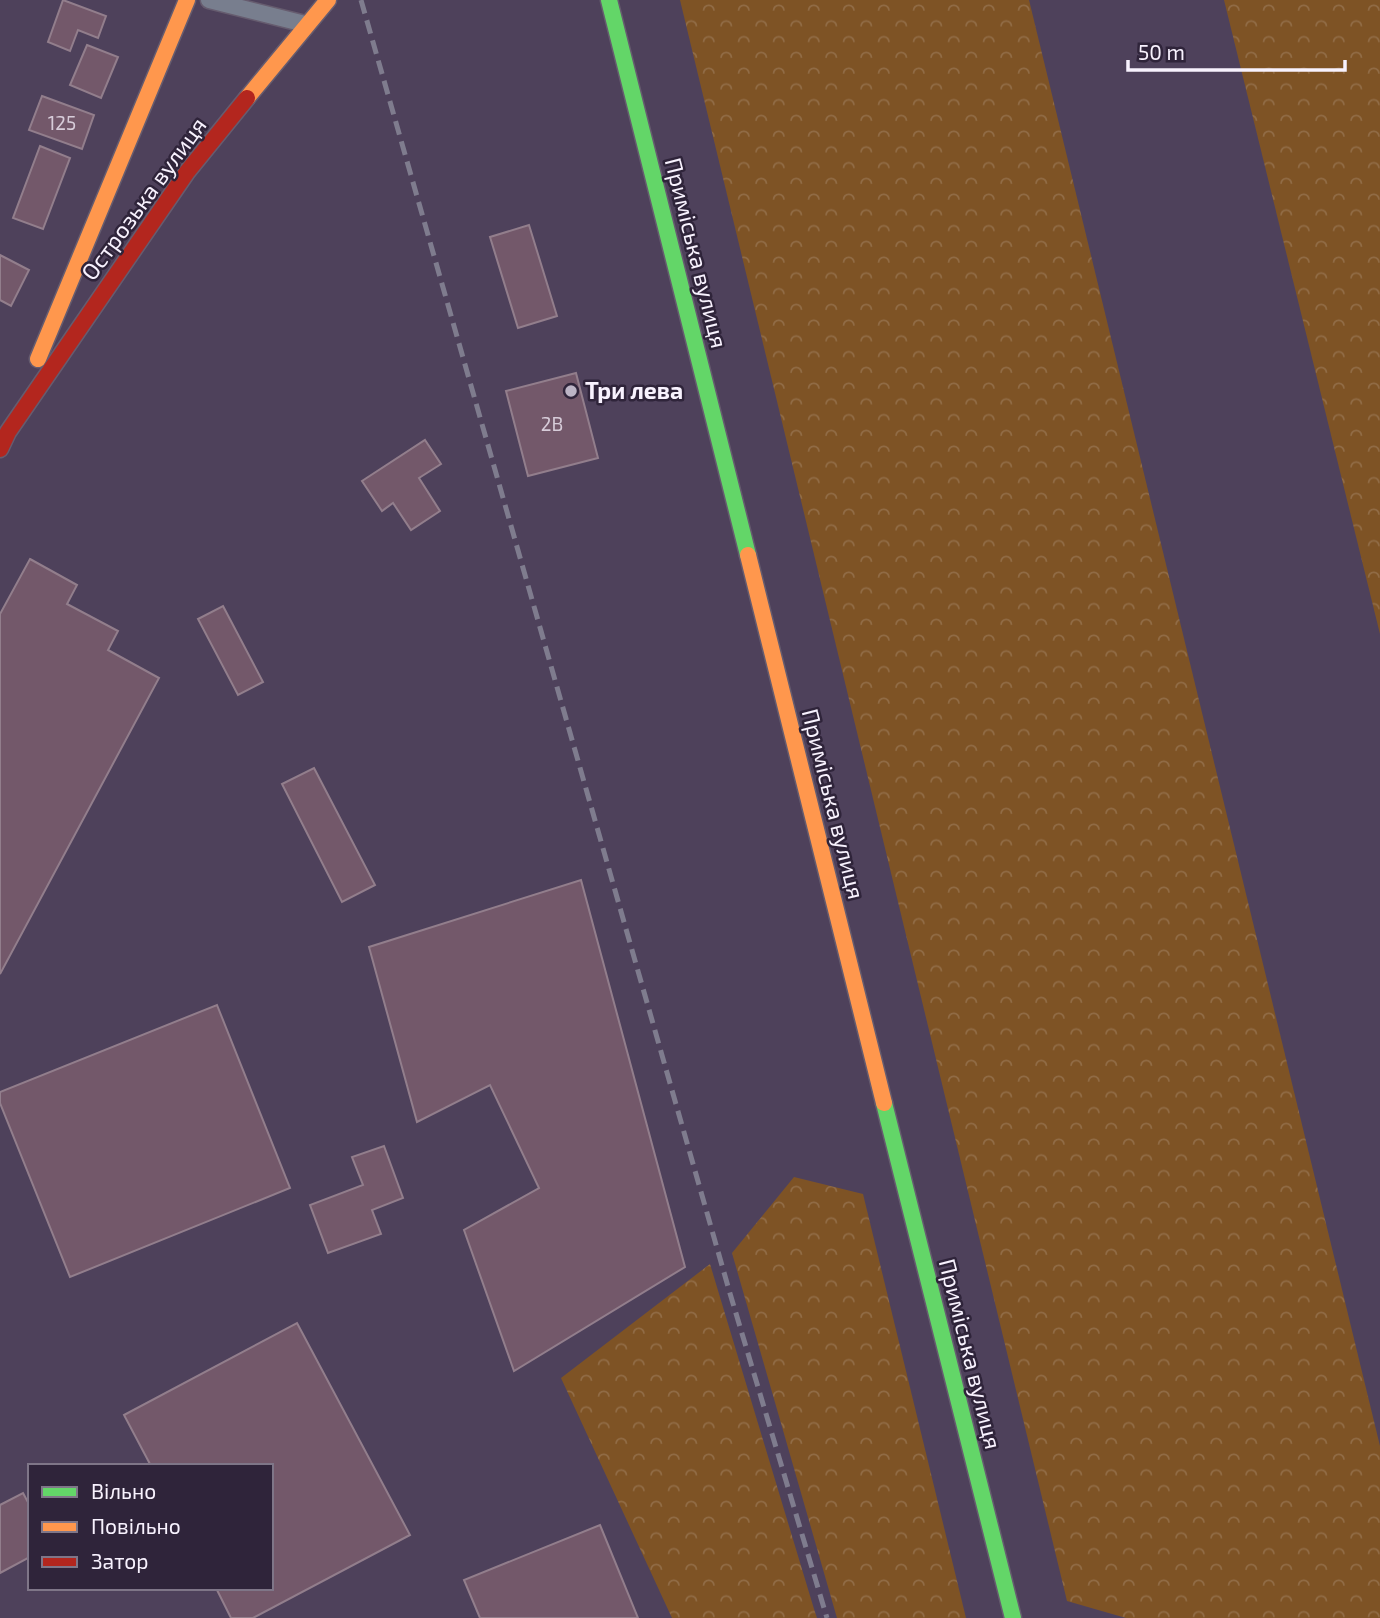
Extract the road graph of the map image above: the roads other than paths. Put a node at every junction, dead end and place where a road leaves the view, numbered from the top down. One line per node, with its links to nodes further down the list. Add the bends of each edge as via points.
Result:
1 (187, 0): 6 (main road, Острозька вулиця)
2 (209, 0): 5 (lane)
3 (328, 0): 5 (main road, Острозька вулиця)
4 (610, 0): 8 (main road, Приміська вулиця)
5 (306, 24): 6 (main road, Острозька вулиця, via 187,172)
6 (8, 432): 7 (main road, Острозька вулиця)
7 (0, 449)
8 (1013, 1618)

